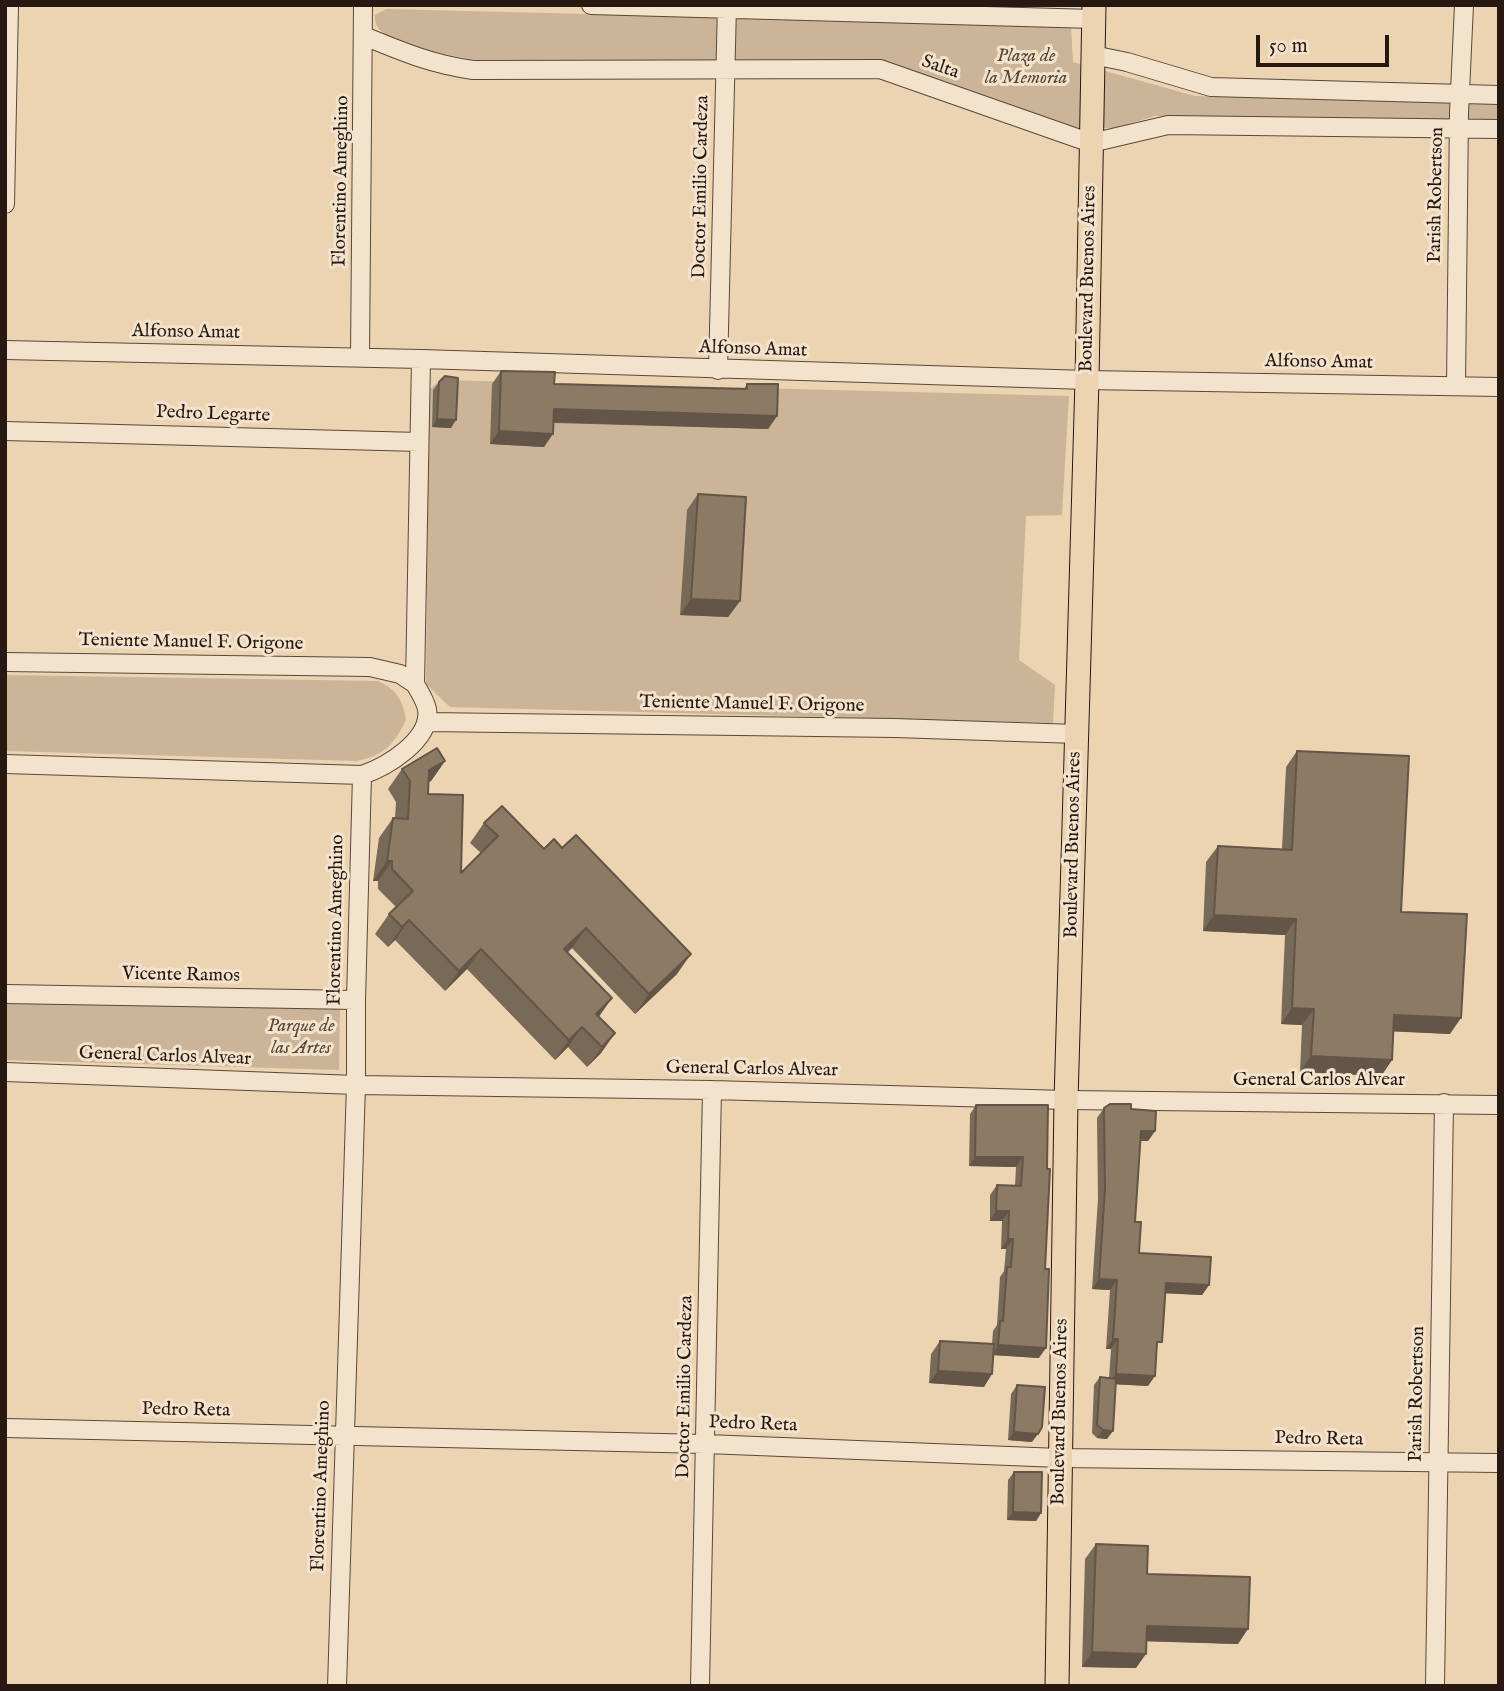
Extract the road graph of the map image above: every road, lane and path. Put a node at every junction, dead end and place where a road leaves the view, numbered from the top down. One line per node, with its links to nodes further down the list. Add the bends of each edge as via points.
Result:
1 (9, 5): 15 (street)
2 (363, 5): 7 (street, Florentino Ameghino)
3 (591, 5): 5 (street)
4 (1464, 5): 10 (street, Parish Robertson)
5 (727, 8): 6 (street); 9 (street, Doctor Emilio Cardeza)
6 (1094, 12): 8 (main road, Boulevard Buenos Aires)
7 (364, 36): 9 (street, Salta, via 413,57 473,69); 17 (street, Florentino Ameghino)
8 (1093, 55): 10 (street, via 1212,87); 14 (main road, Boulevard Buenos Aires)
9 (725, 70): 14 (street, Salta, via 880,69); 19 (street, Doctor Emilio Cardeza)
10 (1460, 94): 11 (street); 12 (street, Parish Robertson)
11 (1499, 95)
12 (1459, 128): 13 (street); 14 (street, via 1168,125); 21 (street, Parish Robertson)
13 (1499, 130)
14 (1091, 143): 20 (main road, Boulevard Buenos Aires)
15 (5, 204)
16 (5, 350): 17 (street, Alfonso Amat)
17 (360, 358): 18 (street, Alfonso Amat)
18 (421, 359): 19 (street, Alfonso Amat); 24 (street)
19 (718, 370): 20 (street, Alfonso Amat)
20 (1087, 380): 21 (street, Alfonso Amat); 28 (main road, Boulevard Buenos Aires)
21 (1456, 386): 22 (street, Alfonso Amat)
22 (1499, 387)
23 (5, 431): 24 (street, Pedro Legarte)
24 (419, 442): 26 (street)
25 (5, 662): 26 (street, Teniente Manuel F. Origone, via 370,667 400,674)
26 (415, 684): 27 (street, via 427,709)
27 (426, 722): 28 (street, Teniente Manuel F. Origone, via 895,727); 30 (street, via 422,733 395,759)
28 (1077, 734): 36 (main road, Boulevard Buenos Aires)
29 (5, 764): 30 (street)
30 (362, 775): 32 (street, Florentino Ameghino)
31 (5, 994): 32 (street, Vicente Ramos)
32 (356, 1000): 34 (street, Florentino Ameghino)
33 (5, 1072): 34 (street, General Carlos Alvear)
34 (356, 1085): 35 (street, General Carlos Alvear); 40 (street, Florentino Ameghino)
35 (712, 1090): 36 (street, General Carlos Alvear); 41 (street, Doctor Emilio Cardeza)
36 (1066, 1100): 37 (street, General Carlos Alvear); 42 (main road, Boulevard Buenos Aires)
37 (1444, 1103): 38 (street, General Carlos Alvear); 43 (street, Parish Robertson)
38 (1499, 1105)
39 (5, 1428): 40 (street, Pedro Reta)
40 (344, 1436): 41 (street, Pedro Reta); 45 (street, Florentino Ameghino)
41 (706, 1444): 42 (street, Pedro Reta); 46 (street, Doctor Emilio Cardeza)
42 (1060, 1458): 43 (street, Pedro Reta); 47 (main road, Boulevard Buenos Aires)
43 (1438, 1462): 44 (street, Pedro Reta); 48 (street, Parish Robertson)
44 (1499, 1463)
45 (337, 1686)
46 (700, 1686)
47 (1057, 1686)
48 (1435, 1686)

